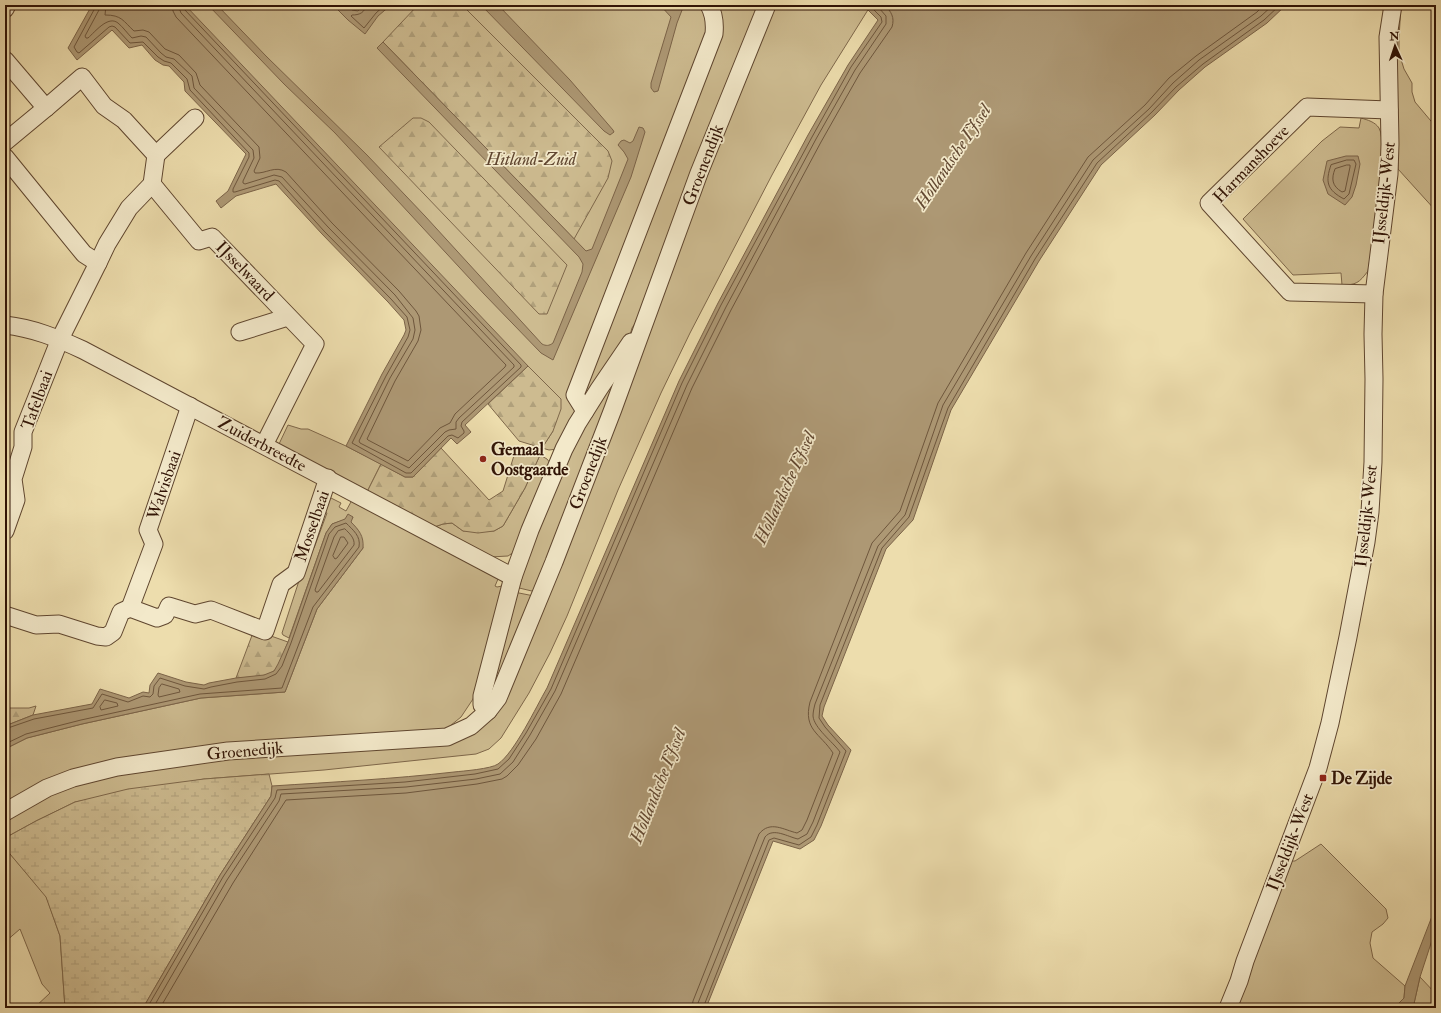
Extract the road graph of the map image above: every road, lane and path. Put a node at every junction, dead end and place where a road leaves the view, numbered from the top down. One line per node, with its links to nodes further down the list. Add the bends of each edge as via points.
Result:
1 (7, 5): 5 (street)
2 (709, 5): 22 (street, Groenedijk, via 714,16 714,34 575,395)
3 (767, 5): 18 (street, Groenendijk, via 699,173)
4 (1393, 5): 8 (street, IJsseldijk-West, via 1388,37)
5 (5, 9)
6 (5, 60): 7 (street)
7 (46, 108): 10 (street); 11 (street, via 82,77 104,106 124,120)
8 (1389, 110): 15 (street, IJsseldijk-West, via 1389,174); 15 (street, Harmanshoeve, via 1307,107 1209,203 1290,292)
9 (195, 118): 11 (street)
10 (5, 142)
11 (156, 155): 13 (street)
12 (5, 157): 14 (street, via 84,254)
13 (152, 184): 14 (street, Tafelbaai, via 129,208); 16 (street, IJsselwaard, via 199,241 212,237)
14 (98, 263): 20 (street, Tafelbaai)
15 (1374, 294): 31 (street, IJsseldijk-West, via 1374,409 1370,512 1348,637 1318,768)
16 (288, 317): 19 (street, IJsselwaard); 23 (street, IJsselwaard, via 315,344)
17 (5, 325): 20 (street, Zuiderbreedte, via 29,328)
18 (642, 327): 22 (street, Groenedijk); 29 (street, Groenedijk, via 554,562 498,698)
19 (240, 332)
20 (60, 339): 21 (street, Zuiderbreedte); 25 (street, Tafelbaai, via 23,432 23,447 12,479 16,500)
21 (190, 406): 23 (street, Zuiderbreedte); 27 (street, Walvisbaai, via 148,530 154,544)
22 (585, 411): 26 (street, Groenedijk, via 564,449)
23 (264, 445): 24 (street, Zuiderbreedte)
24 (328, 478): 26 (street, Zuiderbreedte); 27 (street, Mosselbaai, via 296,573 281,584 265,631 211,610 195,614 169,606 165,616 157,618)
25 (5, 531)
26 (513, 576): 29 (street, Groenedijk, via 482,696 482,705)
27 (130, 608): 28 (street, via 121,612 113,632 106,637 59,624 36,625)
28 (5, 615)
29 (488, 711): 30 (street, Groenedijk, via 471,726 447,736 228,751 117,767 73,778 47,788)
30 (5, 812)
31 (1228, 1008)

